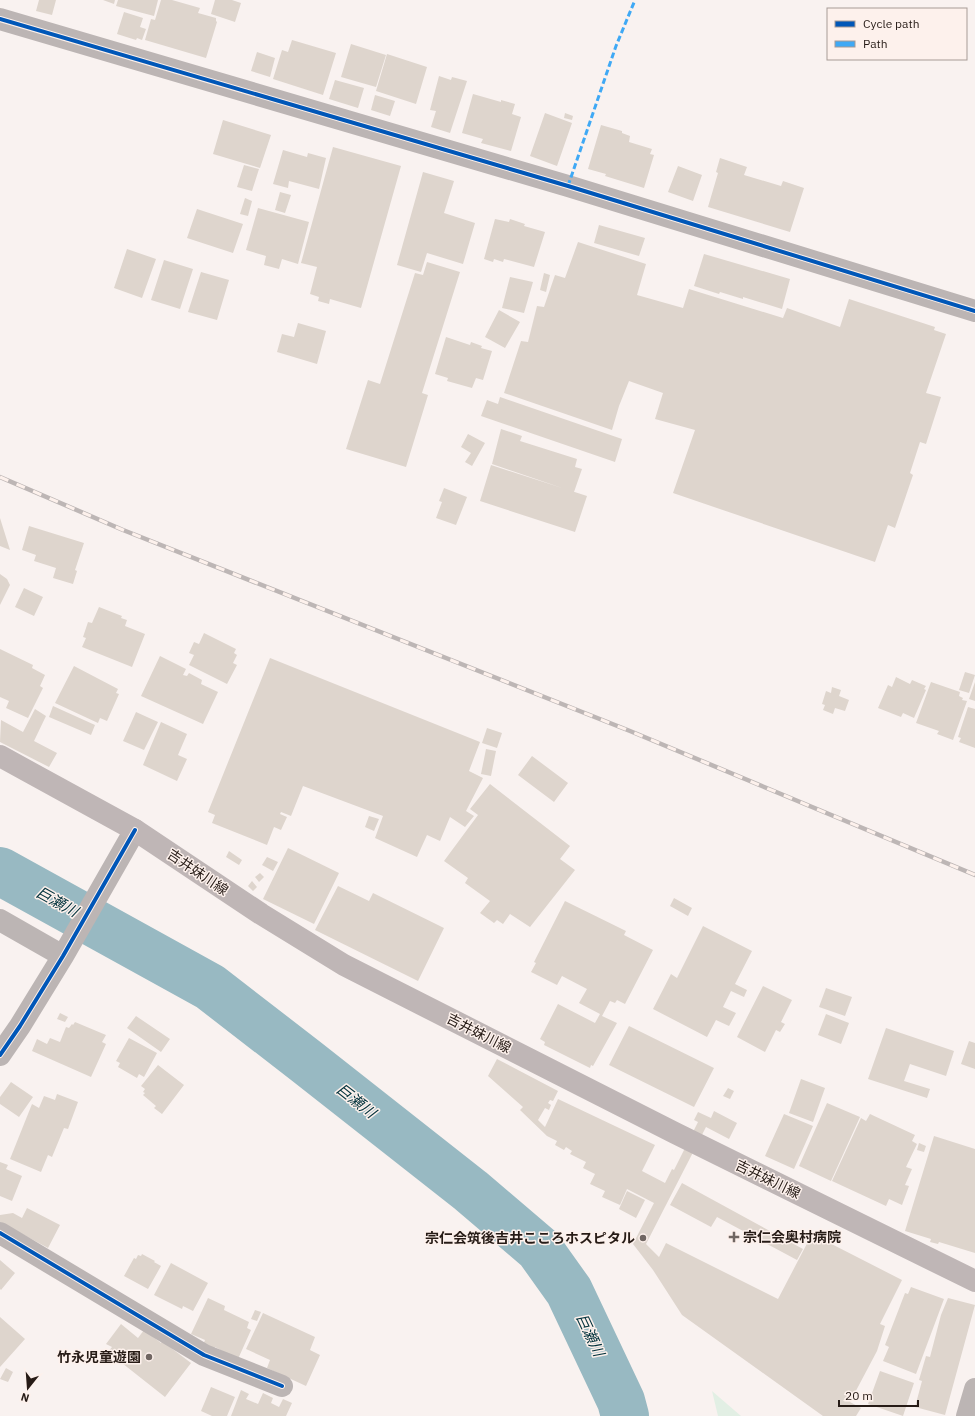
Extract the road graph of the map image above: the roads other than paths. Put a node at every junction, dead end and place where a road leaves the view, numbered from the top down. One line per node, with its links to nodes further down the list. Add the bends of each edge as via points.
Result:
1 (0, 19): 2 (street, via 568,186)
2 (975, 311)
3 (0, 756): 4 (main road, 吉井妹川線)
4 (132, 836): 6 (street); 9 (main road, 吉井妹川線, via 344,965)
5 (0, 920): 6 (street)
6 (64, 954): 7 (street)
7 (0, 1055)
8 (0, 1233): 10 (street, via 204,1355)
9 (975, 1281)
10 (282, 1386)
11 (975, 1389): 12 (street)
12 (967, 1416)

